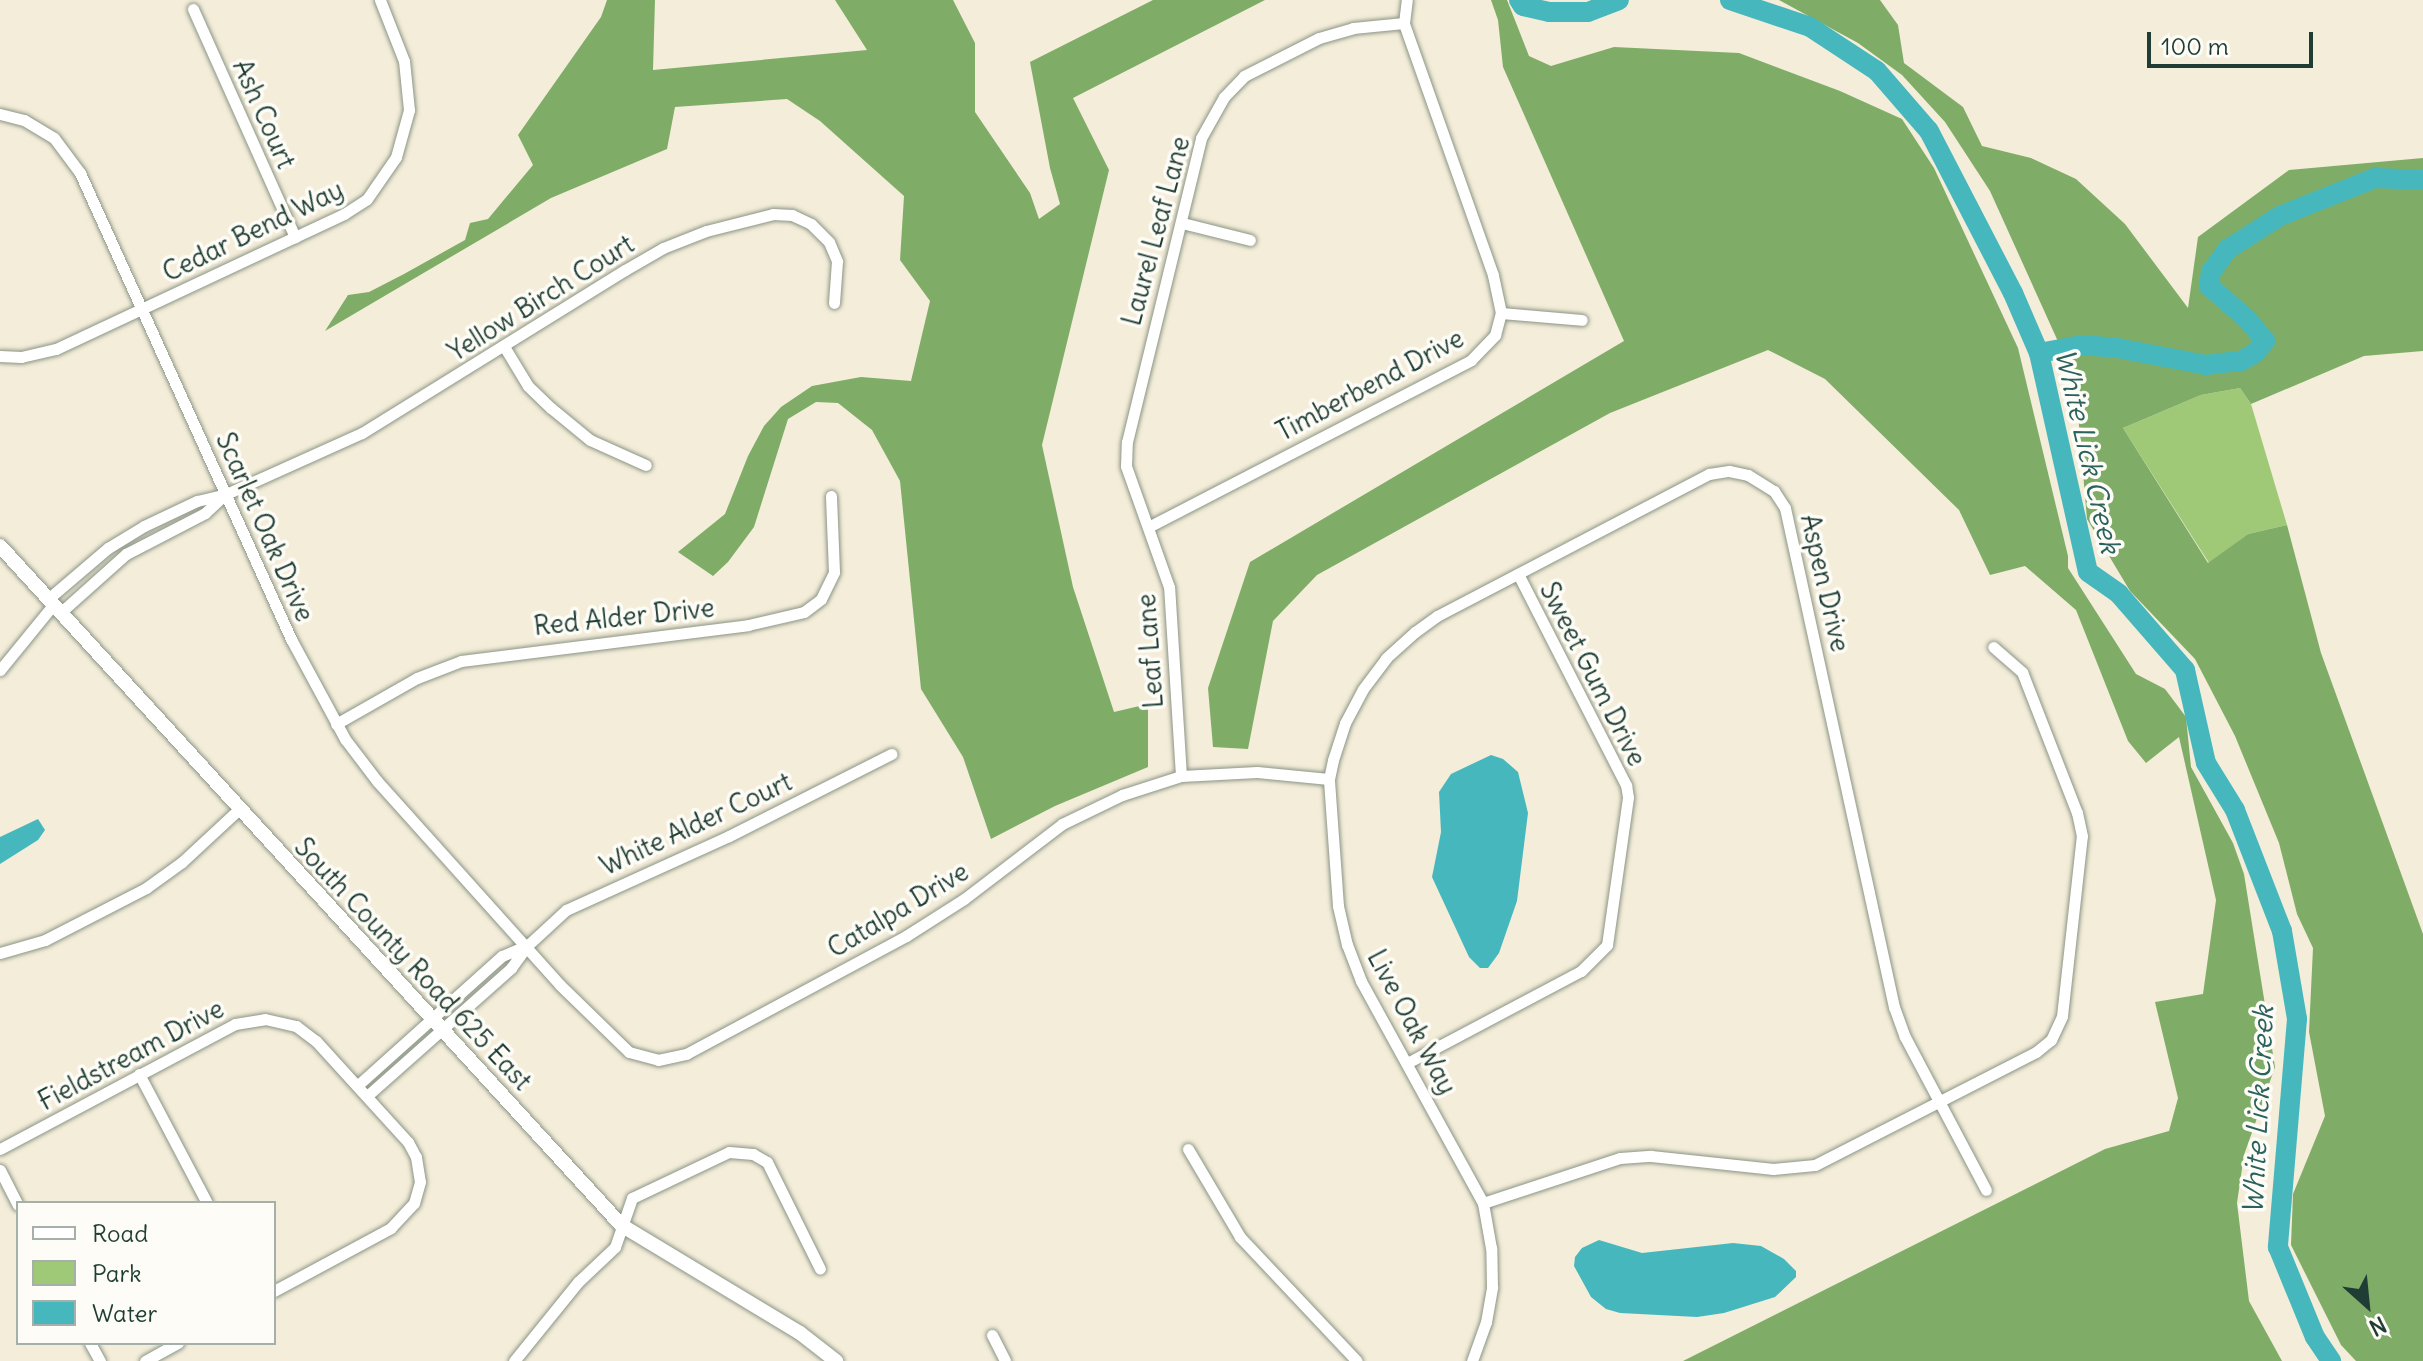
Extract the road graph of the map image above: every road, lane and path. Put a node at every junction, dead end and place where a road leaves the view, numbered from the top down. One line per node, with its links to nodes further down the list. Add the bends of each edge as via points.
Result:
1 (380, 0): 7 (street, Cedar Bend Way, via 407,73 409,110 401,146 367,199)
2 (1407, 0): 4 (street)
3 (193, 9): 7 (street, Ash Court)
4 (1404, 23): 6 (street, Laurel Leaf Lane, via 1319,38 1244,76 1224,97 1201,138); 11 (street, via 1493,275)
5 (0, 114): 10 (street, Scarlet Oak Drive, via 40,127 72,157)
6 (1182, 223): 8 (street); 18 (street, Laurel Leaf Lane, via 1127,442 1126,466)
7 (295, 237): 10 (street, Cedar Bend Way)
8 (1250, 240)
9 (834, 303): 13 (street, Yellow Birch Court, via 838,269 829,242 801,219 773,214 663,248)
10 (142, 309): 14 (street, Cedar Bend Way, via 56,349); 16 (street, Scarlet Oak Drive)
11 (1501, 313): 12 (street); 18 (street, Timberbend Drive, via 1495,335 1471,360)
12 (1582, 320)
13 (505, 348): 15 (street, via 528,386 551,408 590,440); 16 (street, Yellow Birch Court, via 362,433)
14 (0, 356)
15 (646, 465)
16 (224, 495): 21 (street, Yellow Birch Court, via 205,513 126,554); 21 (street, Yellow Birch Court, via 197,501 108,548); 24 (street, Scarlet Oak Drive)
17 (831, 496): 24 (street, Red Alder Drive, via 834,572 821,599 804,612 748,625 461,661 417,678)
18 (1150, 526): 26 (street, Leaf Lane, via 1169,587)
19 (0, 546): 21 (street, South County Road 625 East)
20 (1518, 574): 27 (street, Aspen Drive, via 1437,616 1386,658 1345,723); 32 (street, Sweet Gum Drive, via 1626,785 1607,945 1581,971); 36 (street, Aspen Drive, via 1709,474 1739,472 1774,491 1789,519 1894,1007)
21 (54, 605): 23 (street); 28 (street, South County Road 625 East)
22 (1993, 647): 36 (street, via 2022,672 2077,813 2082,847 2056,1032 2036,1052)
23 (0, 670)
24 (336, 724): 29 (street, Scarlet Oak Drive, via 377,781)
25 (891, 754): 29 (street, White Alder Court, via 566,910)
26 (1181, 776): 27 (street, Catalpa Drive, via 1257,772); 29 (street, Catalpa Drive, via 1122,795 1062,824 906,936 677,1058 648,1059 620,1045)
27 (1329, 779): 32 (street, Live Oak Way, via 1338,906 1347,945 1361,981)
28 (239, 809): 30 (street, via 146,888 45,940); 31 (street, South County Road 625 East)
29 (528, 945): 31 (street, White Alder Court, via 502,956)
30 (0, 953)
31 (436, 1023): 34 (street); 35 (street); 44 (street, South County Road 625 East)
32 (1409, 1062): 43 (street, Live Oak Way)
33 (139, 1074): 34 (street, Fieldstream Drive, via 235,1024 265,1019 306,1032); 37 (street, Fieldstream Drive); 42 (street)
34 (358, 1085): 35 (street, Fieldstream Drive)
35 (367, 1096): 46 (street, Fieldstream Drive, via 416,1157 420,1182 414,1203 391,1228)
36 (1941, 1102): 40 (street, Aspen Drive); 43 (street, via 1801,1168 1636,1156 1605,1161)
37 (0, 1149)
38 (1188, 1149): 53 (street, via 1240,1237)
39 (0, 1170): 41 (street)
40 (1986, 1190)
41 (16, 1201)
42 (206, 1201)
43 (1483, 1203): 54 (street, Live Oak Way, via 1492,1287)
44 (621, 1225): 45 (street, via 632,1198 713,1157 753,1154 772,1169); 50 (street, via 615,1247 578,1282); 51 (street, South County Road 625 East, via 800,1333)
45 (820, 1269)
46 (276, 1290)
47 (992, 1335): 52 (street)
48 (174, 1345): 49 (street)
49 (145, 1361)
50 (514, 1361)
51 (836, 1361)
52 (1005, 1361)
53 (1357, 1361)
54 (1472, 1361)

